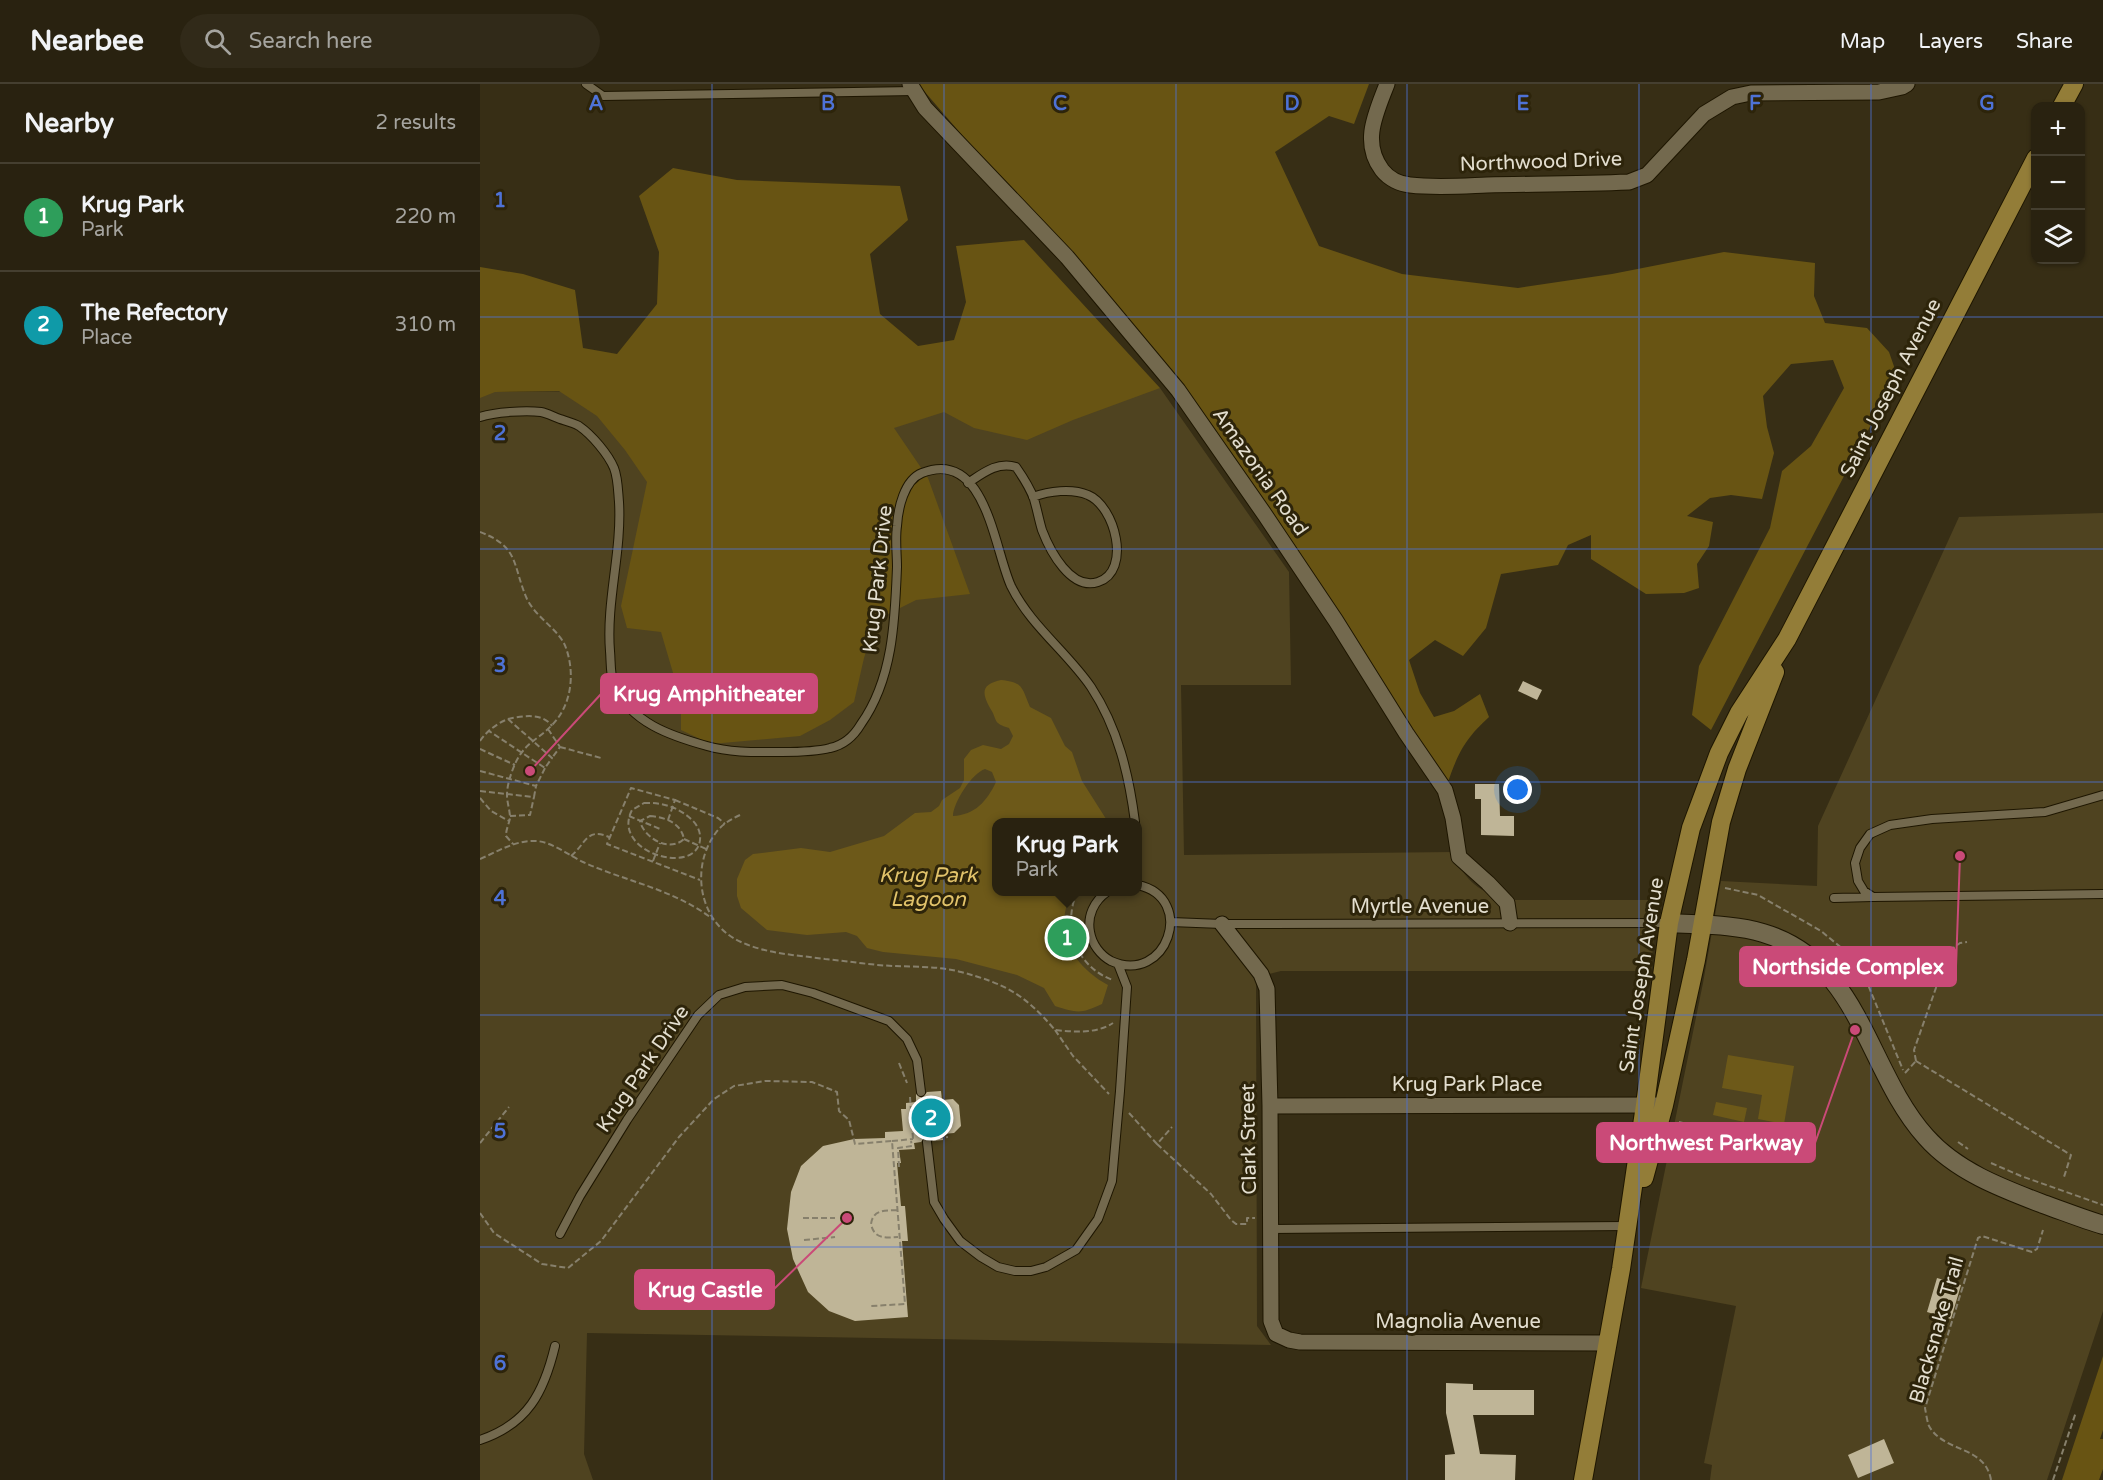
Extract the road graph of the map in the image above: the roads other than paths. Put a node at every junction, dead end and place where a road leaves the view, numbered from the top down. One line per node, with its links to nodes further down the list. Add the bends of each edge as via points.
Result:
1 (586, 84): 5 (lane, via 603,96)
2 (1387, 84): 3 (street, Northwood Drive, via 1371,137 1383,172 1410,185 1443,186 1629,182 1647,175 1704,114 1732,97 1751,93 1879,92)
3 (1907, 84)
4 (2074, 84): 6 (main road)
5 (913, 88): 20 (street, Amazonia Road, via 926,108 1066,257 1178,390 1272,525 1445,790 1459,857 1507,903)
6 (2064, 102)
7 (2031, 168): 11 (main road, Saint Joseph Avenue)
8 (480, 417): 9 (lane, Krug Park Drive, via 540,412 579,426 595,440 614,467 618,487 620,523 610,625 612,682 625,704 651,726 714,748 799,752 832,748 853,737 871,710 890,649 896,527 908,487 918,474 942,468 963,476)
9 (968, 483): 10 (lane, via 1006,464 1016,467); 13 (lane, Krug Park Drive, via 980,496 994,528 1012,587 1090,686 1109,719 1131,789)
10 (1034, 497): 10 (lane, via 1042,531 1055,558 1074,578 1089,584 1100,582 1113,572 1118,555 1113,523 1103,506 1088,495 1067,492)
11 (1787, 639): 21 (main road, Saint Joseph Avenue, via 1739,713 1719,753 1691,828); 23 (main road, Saint Joseph Avenue, via 1721,822)
12 (2103, 795): 17 (lane, via 2045,812 1890,825 1870,834 1856,863 1858,881)
13 (1135, 818)
14 (1142, 886): 19 (lane, via 1158,895)
15 (2103, 894): 17 (lane)
16 (1101, 896): 24 (lane, via 1093,907 1089,930 1099,951)
17 (1873, 897): 18 (lane)
18 (1834, 898)
19 (1171, 922): 22 (lane, Myrtle Avenue); 24 (lane, via 1169,937 1149,961)
20 (1510, 923): 21 (lane, Myrtle Avenue); 22 (lane, Myrtle Avenue)
21 (1669, 923): 23 (street); 26 (main road, Saint Joseph Avenue)
22 (1222, 924): 27 (street, Clark Street, via 1261,975 1267,989)
23 (1701, 925): 26 (main road, Saint Joseph Avenue); 30 (street, via 1762,933 1794,946 1824,968 1852,1007 1904,1107 1939,1149 1992,1184)
24 (1118, 964): 28 (lane, via 1127,987 1113,1169 1098,1220 1076,1251 1031,1271 998,1267 981,1257 960,1241 934,1202)
25 (921, 1092): 32 (lane, Krug Park Drive, via 917,1060 907,1038 889,1021 782,985 745,987 719,995 698,1014 627,1120)
26 (1654, 1105): 27 (street, Krug Park Place); 31 (main road, Saint Joseph Avenue); 33 (main road, Saint Joseph Avenue)
27 (1270, 1106): 29 (street, Clark Street)
28 (927, 1142)
29 (1271, 1224): 31 (lane); 34 (street, Clark Street, via 1271,1321 1276,1334 1289,1341)
30 (2103, 1225)
31 (1627, 1226): 33 (main road, Saint Joseph Avenue)
32 (560, 1234)
33 (1621, 1269): 35 (main road, Saint Joseph Avenue)
34 (1309, 1342): 35 (street, Magnolia Avenue)
35 (1608, 1343): 38 (main road, Saint Joseph Avenue)
36 (555, 1346): 37 (lane, via 538,1393 521,1417)
37 (480, 1440)
38 (1583, 1480)

